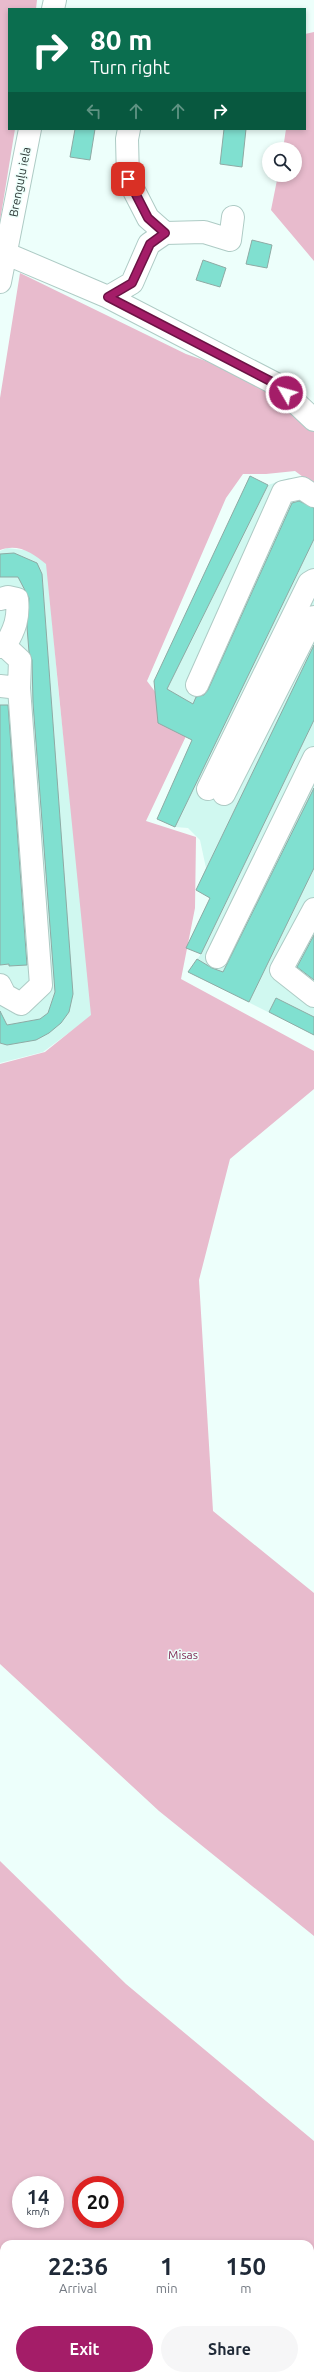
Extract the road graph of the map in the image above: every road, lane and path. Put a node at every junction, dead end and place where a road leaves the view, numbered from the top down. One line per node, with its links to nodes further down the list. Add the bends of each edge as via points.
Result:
1 (30, 130): 5 (street, Brenguļu iela)
2 (129, 130): 4 (street, via 128,179 148,218)
3 (233, 217): 4 (street, via 230,240 204,232)
4 (165, 233): 7 (street, via 150,244 132,283)
5 (3, 253): 6 (street, Brenguļu iela); 7 (street)
6 (0, 282)
7 (108, 297): 8 (street, via 276,384)
8 (314, 420)
9 (314, 496): 14 (street, via 302,488 283,492)
10 (314, 580): 12 (street, via 309,583 216,792)
11 (0, 599): 13 (street, via 17,599 19,614 16,628)
12 (314, 617)
13 (3, 646): 15 (street, via 20,660)
14 (197, 685)
15 (10, 687): 19 (street, via 42,985 21,1004 5,995)
16 (314, 758): 18 (street)
17 (311, 923): 20 (street, via 281,970)
18 (217, 957)
19 (0, 985)
20 (314, 996)

